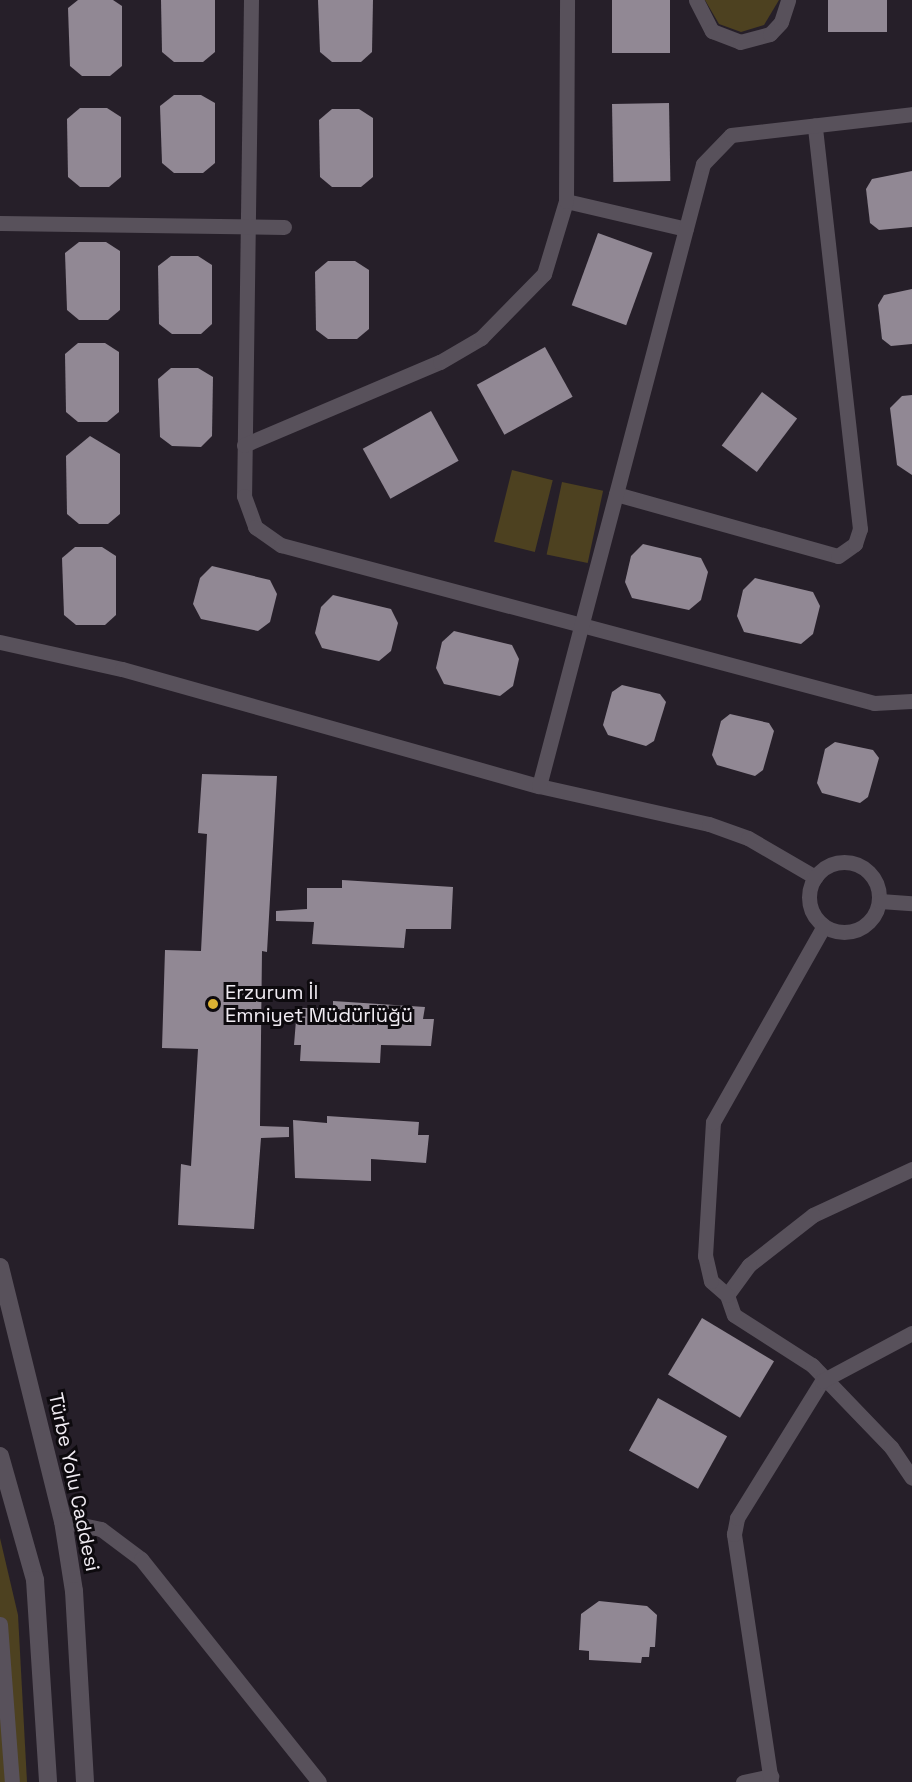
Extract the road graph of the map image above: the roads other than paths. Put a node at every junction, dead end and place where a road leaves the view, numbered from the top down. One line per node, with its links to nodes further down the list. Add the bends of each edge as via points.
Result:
1 (251, 0): 9 (street)
2 (567, 0): 7 (street)
3 (696, 0): 4 (street, via 712,32 740,42 770,34 781,22)
4 (788, 0)
5 (912, 114): 6 (street)
6 (815, 125): 11 (street, via 731,135 713,149); 13 (street, via 860,529 855,544 838,556)
7 (566, 201): 11 (street); 12 (street, via 544,274 481,338 431,366)
8 (0, 223): 9 (street)
9 (248, 226): 10 (street); 12 (street)
10 (284, 227)
11 (686, 229): 13 (street)
12 (244, 445): 14 (street, via 244,496 255,527 281,545)
13 (616, 494): 14 (street)
14 (582, 624): 16 (street, via 874,703); 17 (street)
15 (0, 642): 17 (street, via 122,669)
16 (912, 701)
17 (539, 786): 18 (street, via 709,824 748,838)
18 (815, 877): 19 (street, via 833,863 856,864 874,878); 21 (street, via 808,899)
19 (880, 901): 20 (street); 21 (street, via 862,928 843,933)
20 (912, 903)
21 (824, 927): 24 (street, via 713,1122 705,1256 711,1281)
22 (912, 1169): 24 (street, via 813,1215 749,1265)
23 (0, 1267): 29 (street, Türbe Yolu Caddesi)
24 (727, 1295): 26 (street, via 734,1315 812,1365)
25 (912, 1333): 26 (street)
26 (822, 1381): 28 (street, via 891,1447); 31 (street, via 738,1518 734,1534)
27 (0, 1456): 33 (street, via 35,1580)
28 (912, 1478)
29 (63, 1521): 34 (street, Türbe Yolu Caddesi, via 74,1591); 35 (street, via 101,1529 141,1559)
30 (0, 1624): 32 (street)
31 (771, 1779): 36 (street)
32 (12, 1782)
33 (48, 1782)
34 (85, 1782)
35 (319, 1782)
36 (743, 1782)

